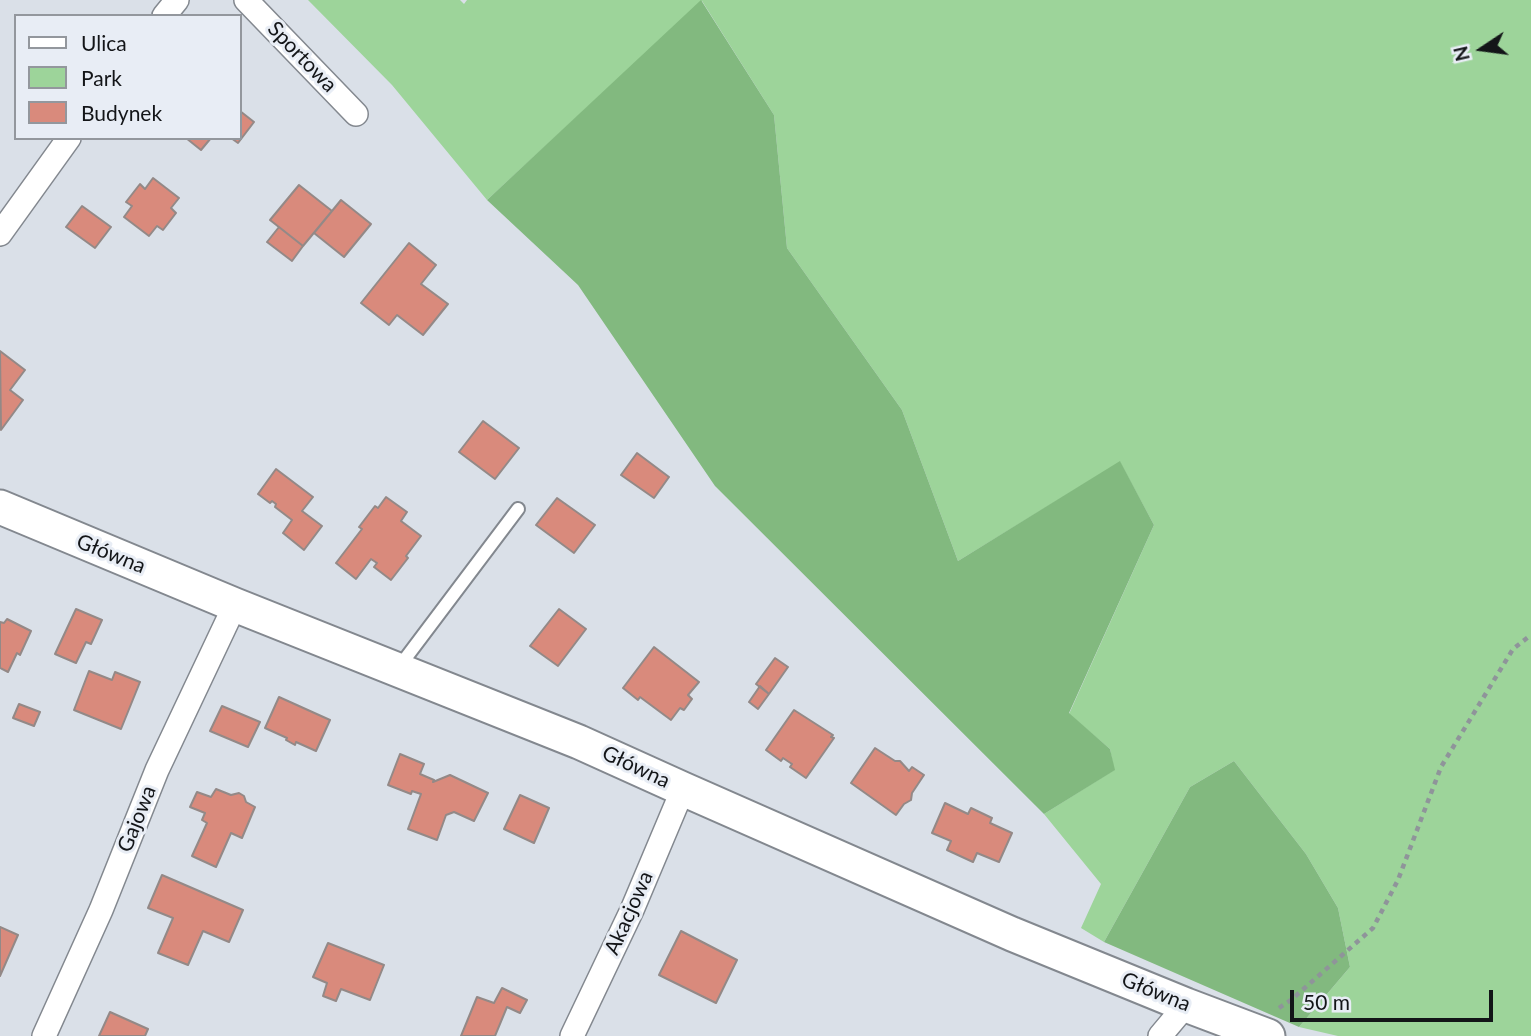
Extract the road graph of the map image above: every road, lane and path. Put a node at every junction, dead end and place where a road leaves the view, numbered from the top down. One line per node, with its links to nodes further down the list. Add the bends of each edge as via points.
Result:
1 (177, 0): 3 (street)
2 (246, 0): 4 (street, Sportowa)
3 (166, 14)
4 (356, 114)
5 (68, 140): 6 (street)
6 (0, 233)
7 (0, 507): 9 (street, Główna)
8 (518, 509): 11 (lane)
9 (235, 605): 11 (street, Główna); 15 (street, Gajowa, via 157,770 101,911)
10 (1531, 635): 14 (path, via 1513,649 1441,767 1398,880 1373,928)
11 (397, 670): 12 (street, Główna)
12 (683, 789): 13 (street, Główna); 16 (street, Akacjowa)
13 (1186, 1005): 14 (street, Główna); 17 (street)
14 (1259, 1032)
15 (44, 1036)
16 (572, 1036)
17 (1160, 1036)

